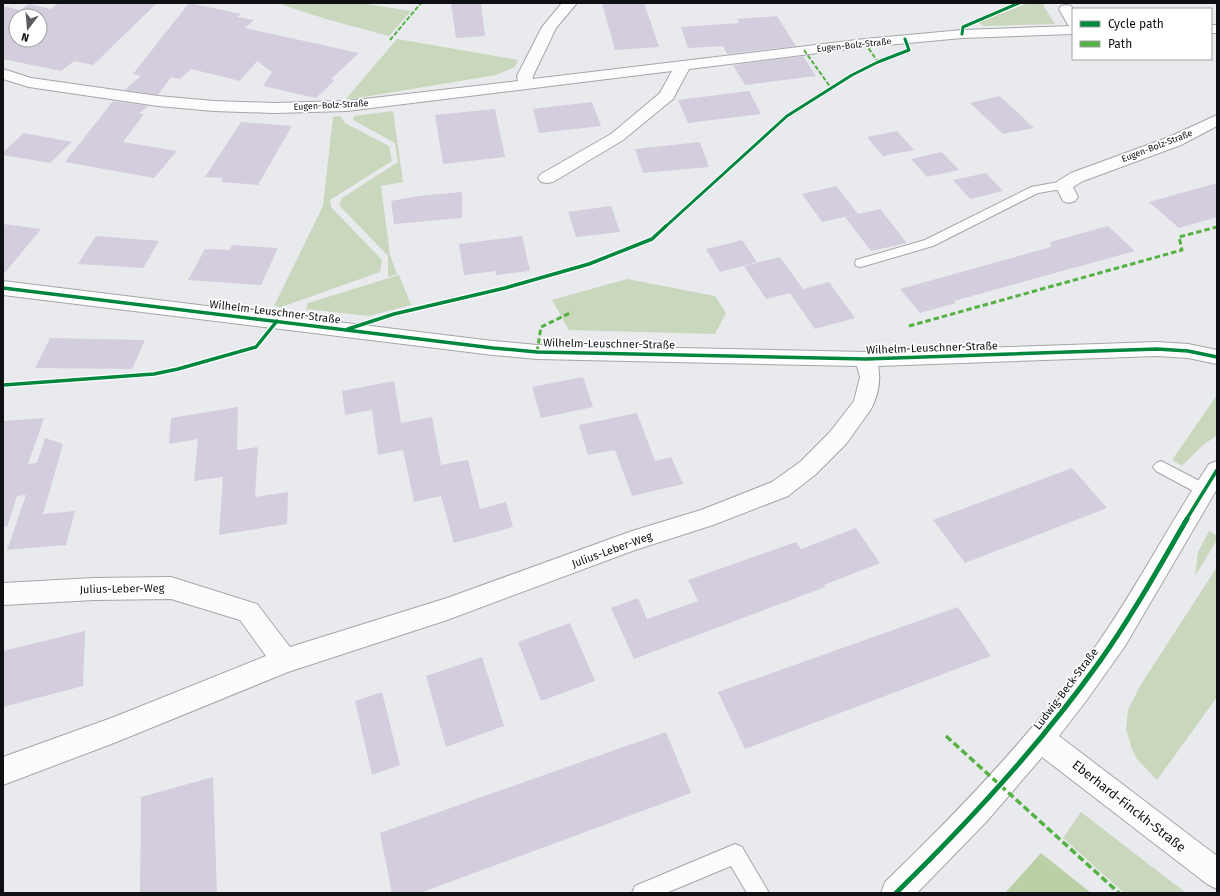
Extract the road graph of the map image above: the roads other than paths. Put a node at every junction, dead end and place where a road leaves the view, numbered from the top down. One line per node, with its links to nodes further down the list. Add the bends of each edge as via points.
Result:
1 (570, 3): 7 (street, via 549,27 525,76)
2 (1066, 10): 3 (street)
3 (1072, 20)
4 (1072, 30): 5 (street, Eugen-Bolz-Straße, via 905,39)
5 (683, 65): 7 (street, Eugen-Bolz-Straße); 9 (street, via 667,96 617,137)
6 (3, 74): 7 (street, Eugen-Bolz-Straße, via 29,82 158,101 274,108 347,106)
7 (526, 83)
8 (1217, 120): 10 (street, Eugen-Bolz-Straße, via 1174,140 1077,177)
9 (546, 178)
10 (1066, 191): 11 (lane, via 1035,190 929,243)
11 (861, 263)
12 (3, 288): 14 (street, Wilhelm-Leuschner-Straße, via 537,352)
13 (1217, 357): 14 (street, Wilhelm-Leuschner-Straße, via 1182,351 1143,349)
14 (866, 359): 18 (street, Julius-Leber-Weg, via 870,376 864,403 838,438 808,468 780,489 447,609)
15 (1160, 467): 16 (lane)
16 (1211, 480): 19 (street, Ludwig-Beck-Straße, via 1108,648 1069,704)
17 (3, 594): 18 (street, Julius-Leber-Weg, via 171,588 248,612)
18 (285, 661): 20 (street, Julius-Leber-Weg, via 114,730)
19 (1040, 739): 21 (street, Eberhard-Finckh-Straße); 24 (street, Ludwig-Beck-Straße, via 990,796)
20 (3, 771)
21 (1217, 874)
22 (642, 893): 23 (lane, via 735,854)
23 (759, 893)
24 (896, 893)

